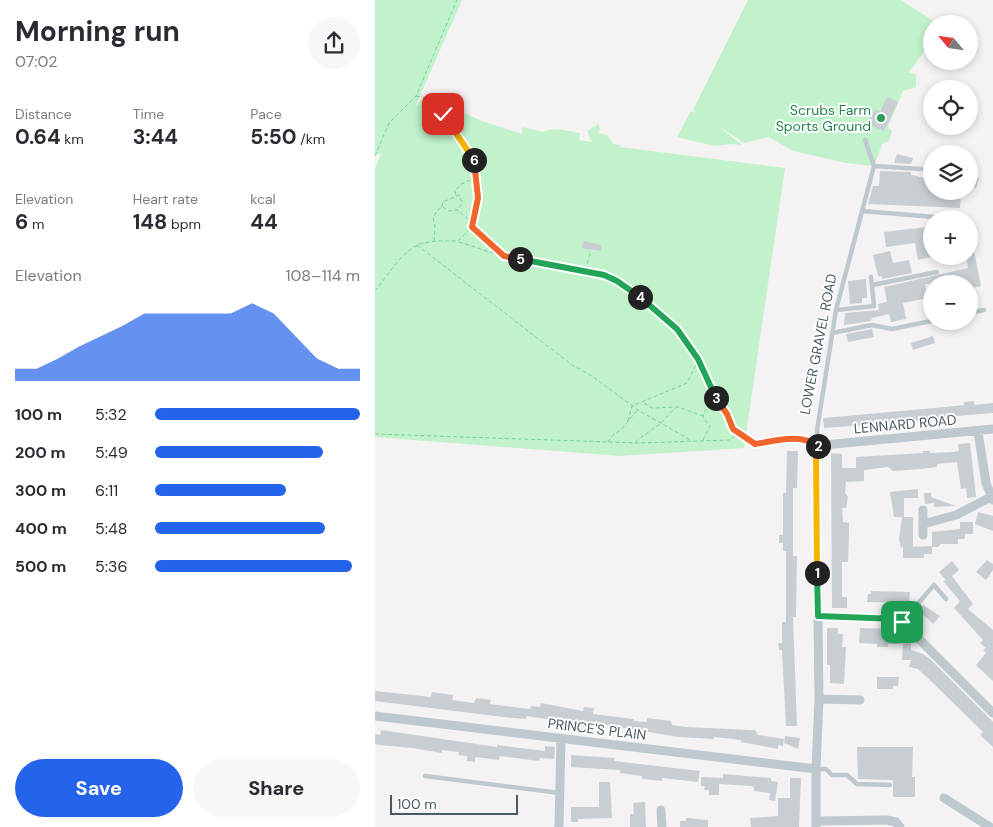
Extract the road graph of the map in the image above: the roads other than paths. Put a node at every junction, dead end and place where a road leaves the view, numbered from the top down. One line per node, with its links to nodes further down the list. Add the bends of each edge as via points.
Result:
1 (865, 140): 2 (lane)
2 (874, 166): 3 (lane); 4 (lane, LOWER GRAVEL ROAD)
3 (921, 169)
4 (862, 211): 5 (lane); 9 (lane, LOWER GRAVEL ROAD)
5 (923, 216)
6 (937, 272): 8 (lane)
7 (871, 277): 8 (lane)
8 (872, 285): 9 (lane, via 874,306)
9 (836, 310): 13 (lane, LOWER GRAVEL ROAD)
10 (985, 310): 11 (lane)
11 (978, 312)
12 (923, 323): 13 (lane, via 892,329 872,325)
13 (832, 333): 16 (lane, LOWER GRAVEL ROAD, via 817,430)
14 (993, 429): 15 (street, LENNARD ROAD)
15 (978, 432): 16 (street, LENNARD ROAD); 17 (street, via 986,484)
16 (819, 447): 22 (street, LOWER GRAVEL ROAD, via 816,451)
17 (992, 498): 19 (street, via 956,515)
18 (923, 510): 19 (street)
19 (923, 524): 20 (street)
20 (923, 535)
21 (946, 599): 23 (lane, via 934,585)
22 (818, 616): 23 (street, via 897,619); 24 (street, LOWER GRAVEL ROAD)
23 (902, 622): 26 (street)
24 (819, 699): 25 (street); 29 (street, LOWER GRAVEL ROAD)
25 (860, 700)
26 (993, 713)
27 (375, 716): 28 (street, PRINCE'S PLAIN)
28 (561, 739): 29 (street, PRINCE'S PLAIN); 32 (street)
29 (816, 769): 31 (lane, via 826,769 832,775 847,775 857,784); 35 (street, LOWER GRAVEL ROAD)
30 (425, 776): 32 (lane)
31 (890, 785)
32 (560, 793): 36 (street)
33 (944, 798): 39 (street)
34 (661, 810): 37 (street)
35 (816, 824): 38 (street, via 887,820)
36 (559, 827)
37 (662, 827)
38 (901, 827)
39 (991, 827)

